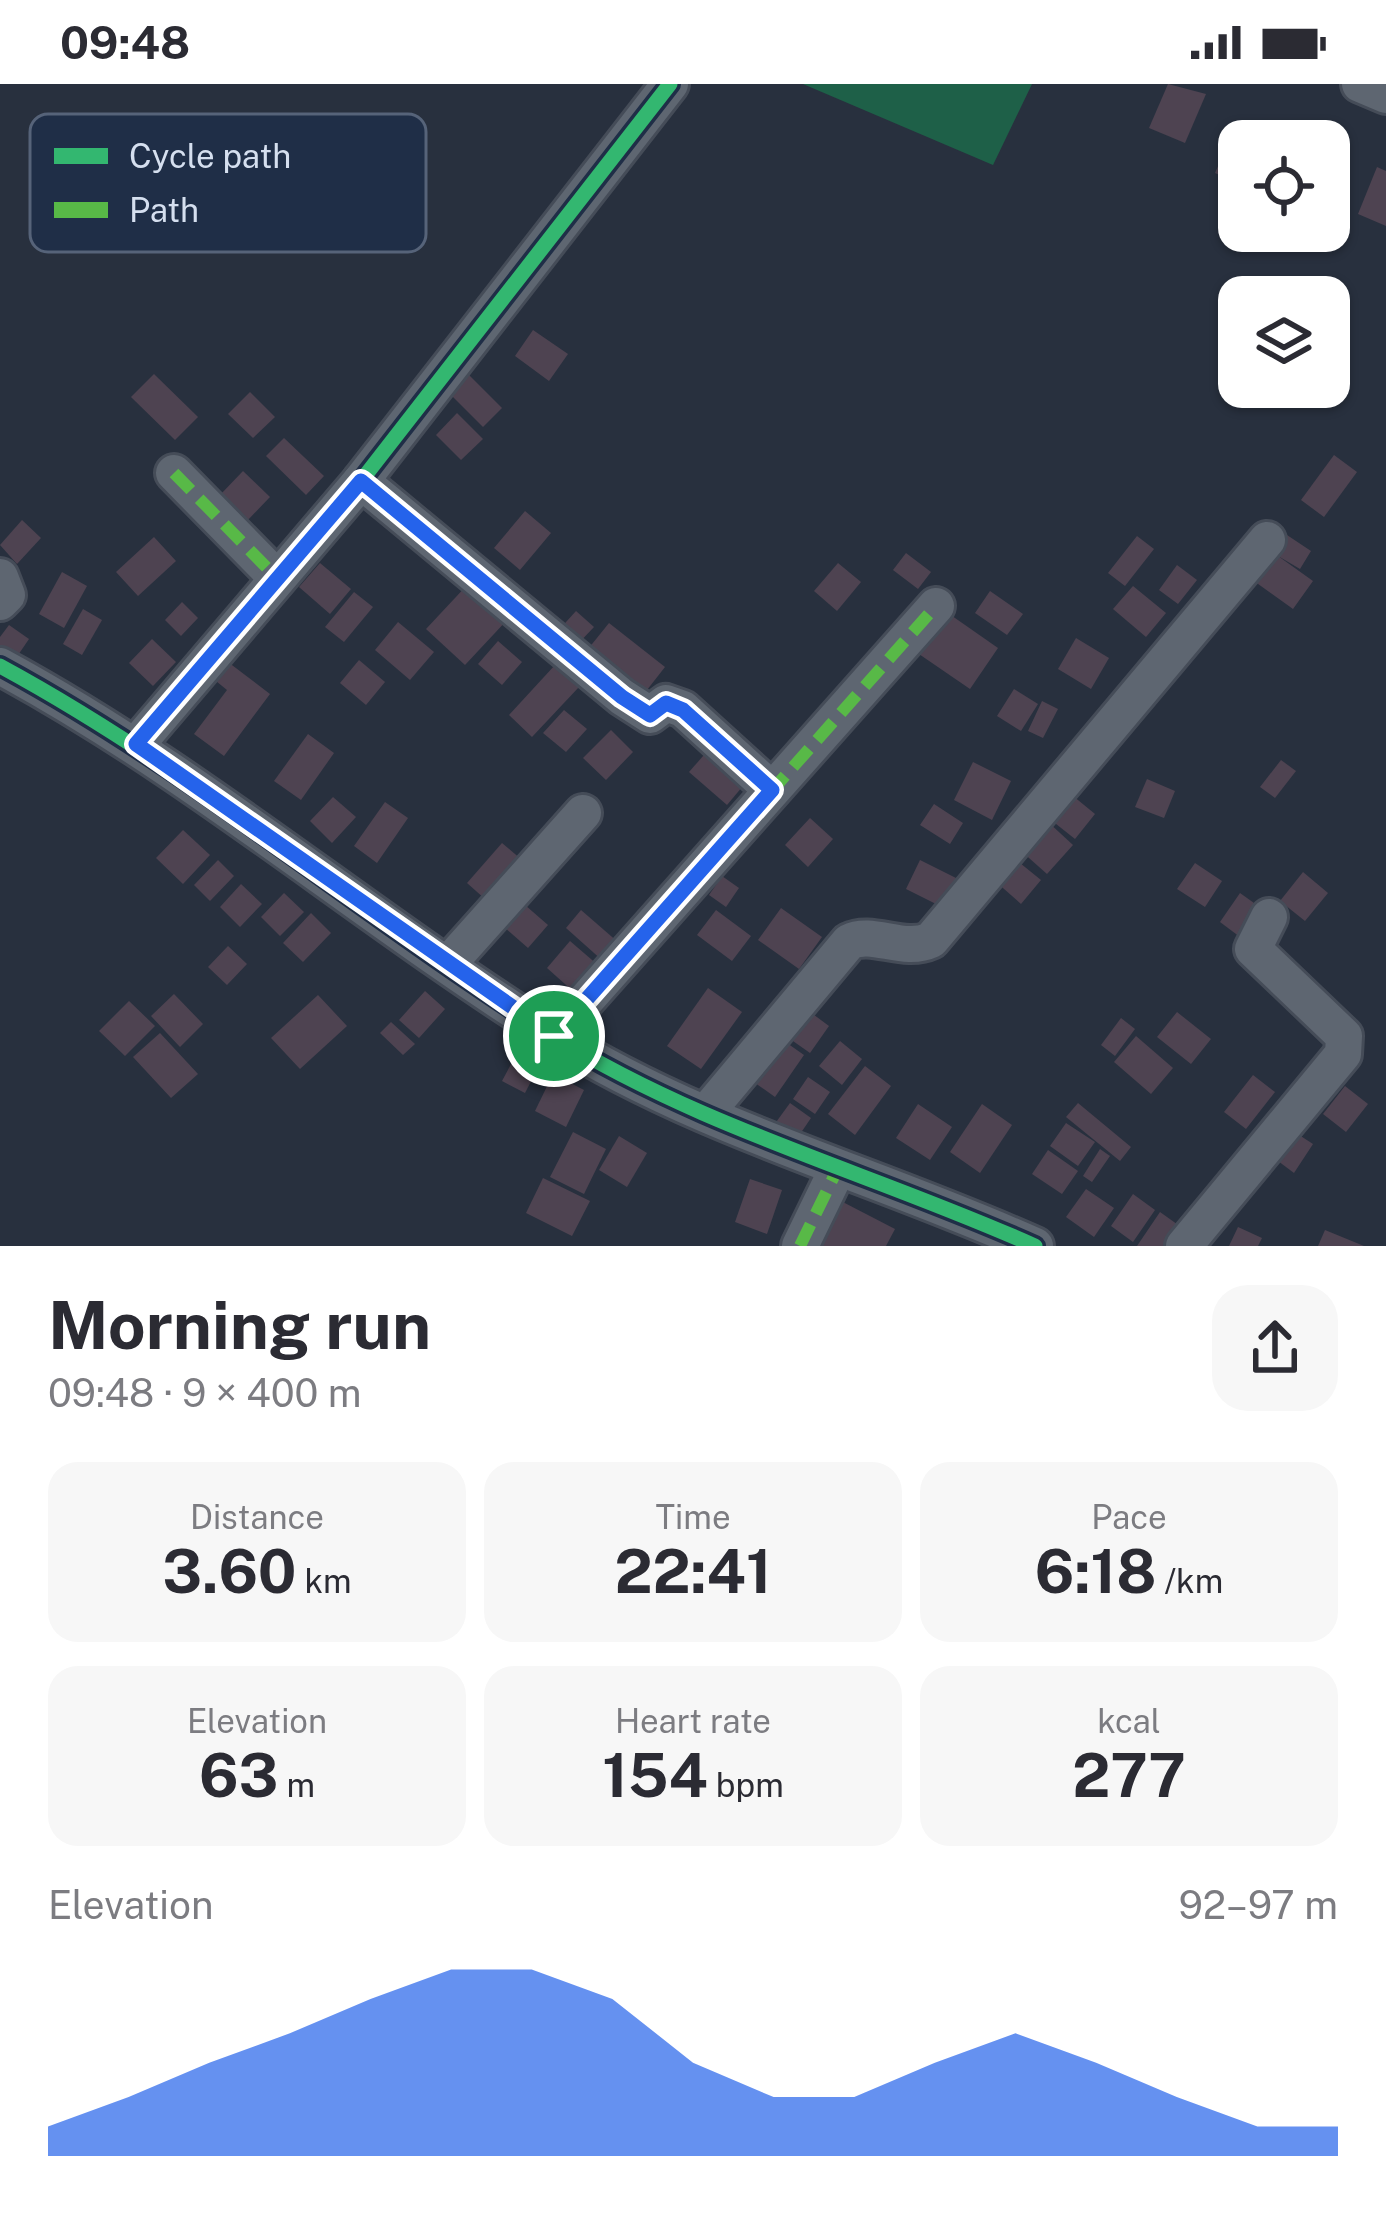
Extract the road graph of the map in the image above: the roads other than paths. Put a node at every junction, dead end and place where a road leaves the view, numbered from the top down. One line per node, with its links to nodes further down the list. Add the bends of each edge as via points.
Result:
1 (670, 84): 5 (street)
2 (1360, 84): 3 (street)
3 (1386, 95)
4 (174, 473): 7 (street)
5 (361, 481): 7 (street); 13 (street, via 622,697 650,715 666,703 683,710)
6 (1267, 540): 18 (street, via 931,940 849,942)
7 (275, 576): 12 (street)
8 (0, 577): 9 (street, via 7,595)
9 (0, 602)
10 (936, 606): 13 (street)
11 (0, 666): 12 (street)
12 (136, 744): 16 (street)
13 (772, 790): 17 (street)
14 (583, 813): 16 (street)
15 (1269, 917): 22 (street, via 1253,949 1344,1036 1343,1054)
16 (449, 963): 17 (street)
17 (554, 1036): 18 (street)
18 (706, 1113): 19 (street)
19 (837, 1170): 20 (street); 21 (street)
20 (800, 1246)
21 (1035, 1246)
22 (1184, 1246)

